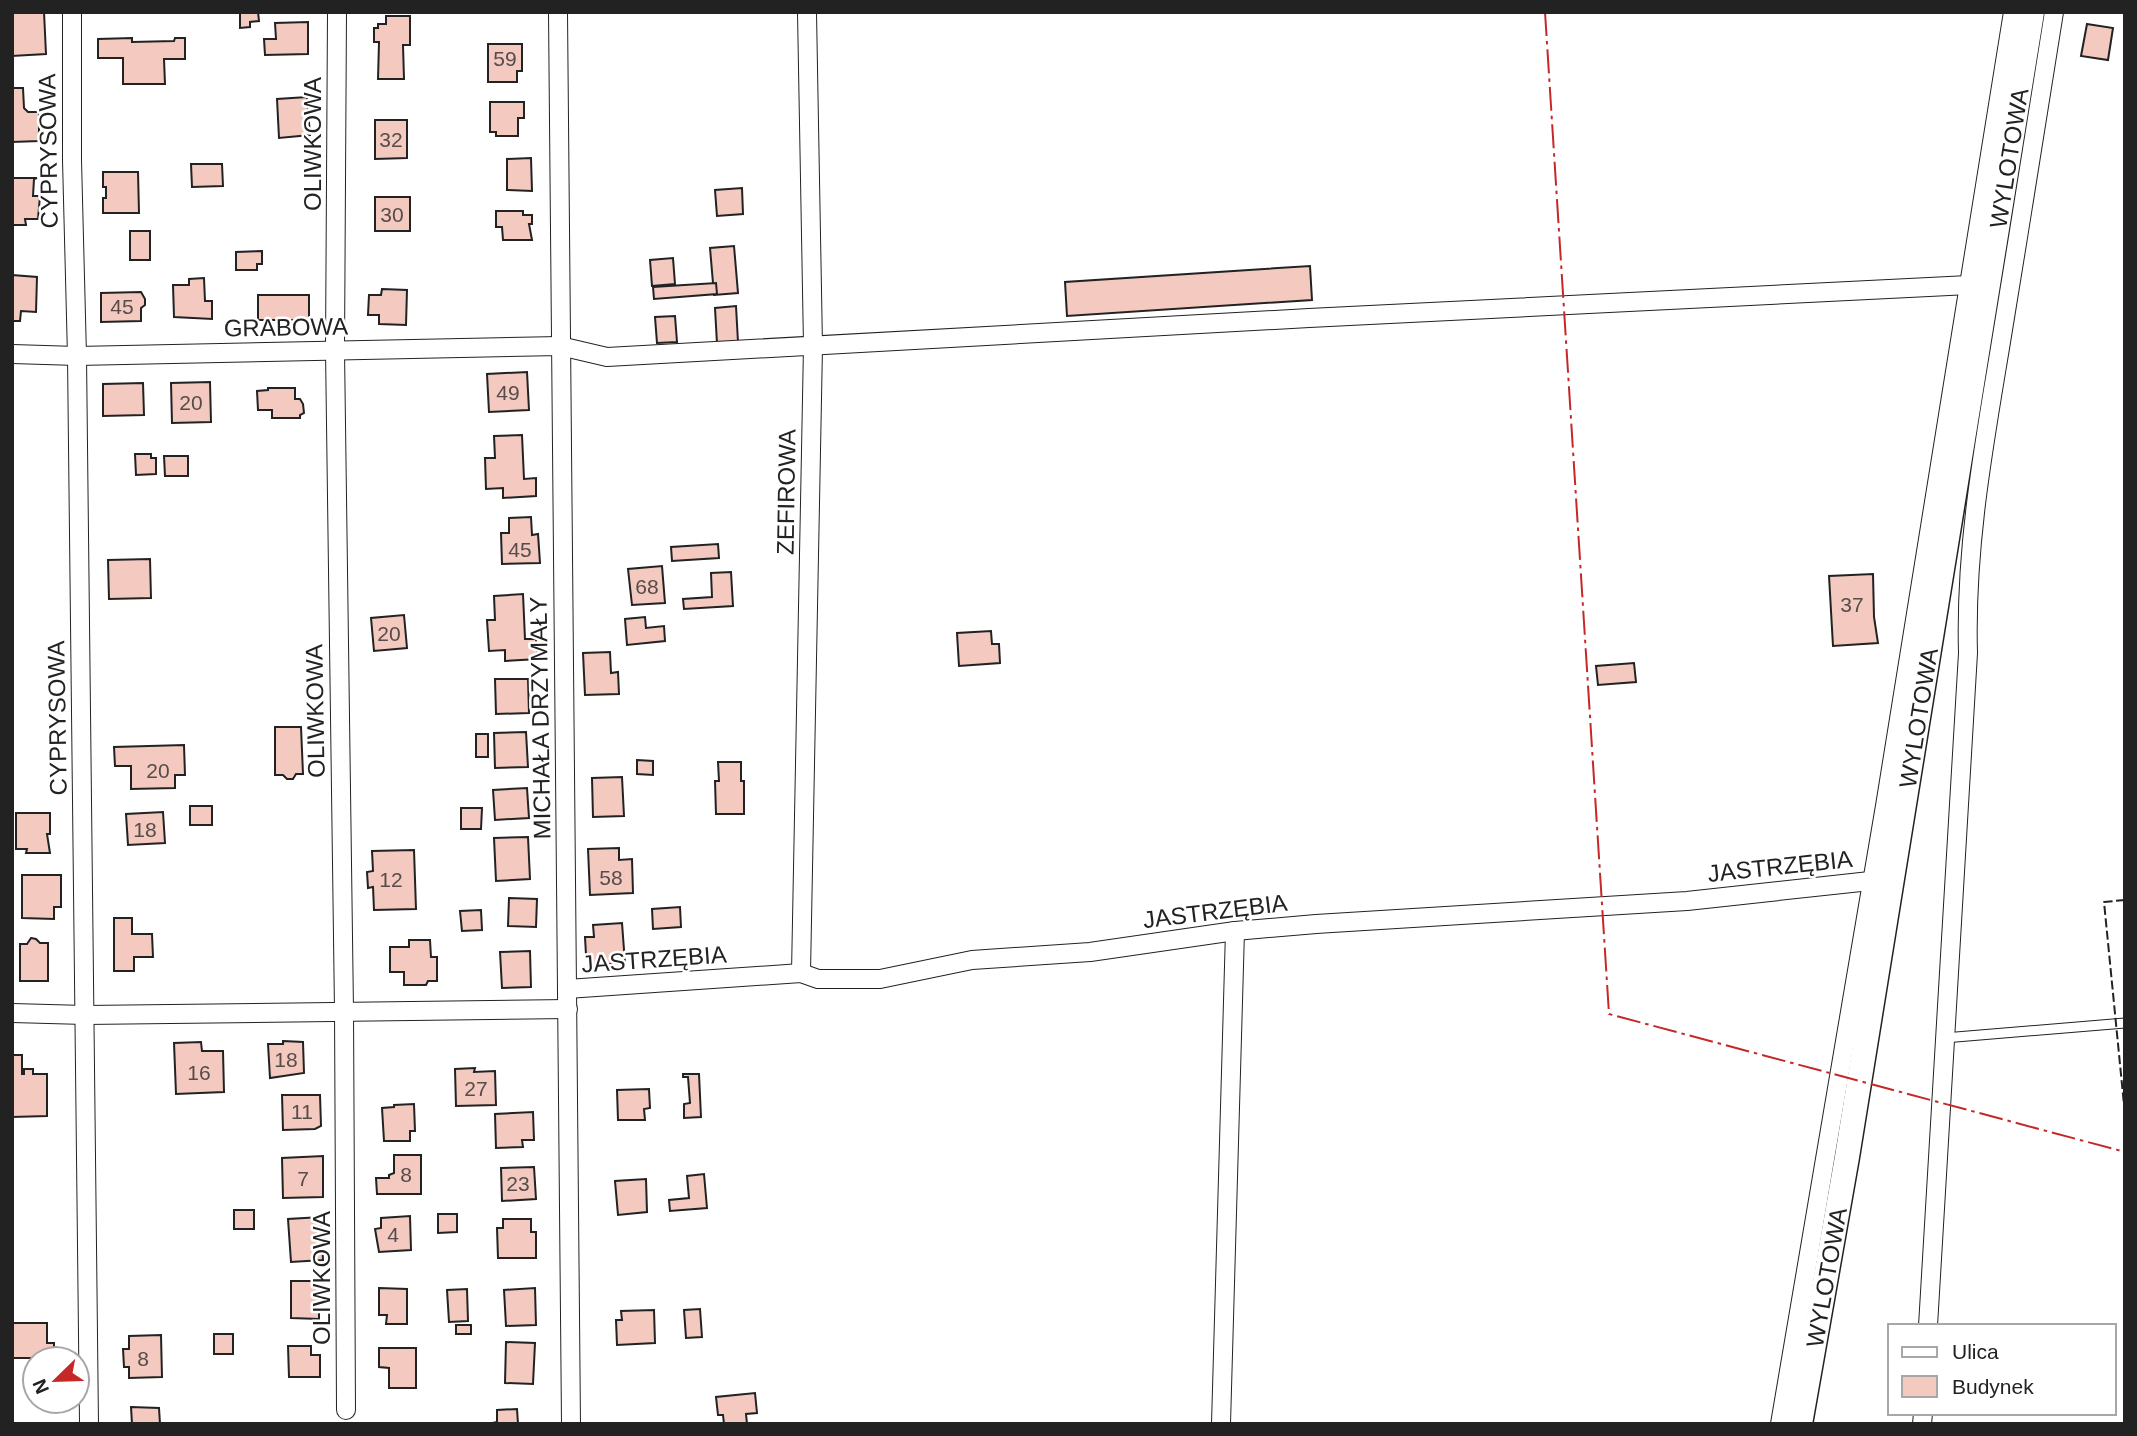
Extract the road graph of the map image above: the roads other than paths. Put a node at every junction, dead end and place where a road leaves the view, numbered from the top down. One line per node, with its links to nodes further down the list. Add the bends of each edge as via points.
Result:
1 (72, 12): 13 (street, CYPRYSOWA)
2 (337, 12): 11 (street, OLIWKOWA)
3 (558, 12): 10 (street, MICHAŁA DRZYMAŁY)
4 (807, 12): 9 (street, ZEFIROWA)
5 (2012, 12): 8 (street, WYLOTOWA)
6 (2032, 12): 30 (street, WYLOTOWA)
7 (2054, 12): 23 (street, WYLOTOWA, via 1970,543 1968,653)
8 (1969, 285): 9 (street, GRABOWA); 14 (street, WYLOTOWA)
9 (813, 345): 10 (street, GRABOWA, via 607,357); 16 (street, ZEFIROWA)
10 (561, 346): 11 (street, GRABOWA); 17 (street, MICHAŁA DRZYMAŁY)
11 (335, 350): 13 (street, GRABOWA); 19 (street, OLIWKOWA)
12 (12, 354): 13 (street, GRABOWA)
13 (77, 356): 21 (street, CYPRYSOWA)
14 (1870, 881): 15 (street, JASTRZĘBIA, via 1687,901); 29 (street, WYLOTOWA)
15 (1235, 931): 16 (street, JASTRZĘBIA, via 1090,952 972,960 880,979 818,979); 28 (street)
16 (801, 973): 17 (street, JASTRZĘBIA)
17 (567, 989): 18 (street, MICHAŁA DRZYMAŁY)
18 (568, 1009): 19 (street, JASTRZĘBIA); 27 (street, MICHAŁA DRZYMAŁY)
19 (344, 1010): 21 (street, JASTRZĘBIA); 25 (street, OLIWKOWA)
20 (12, 1013): 21 (street, JASTRZĘBIA)
21 (85, 1015): 26 (street, CYPRYSOWA)
22 (2125, 1024): 23 (lane)
23 (1944, 1038): 24 (street, WYLOTOWA)
24 (1928, 1324)
25 (346, 1410)
26 (89, 1424)
27 (571, 1424)
28 (1221, 1424)
29 (1780, 1424)
30 (1800, 1424)

